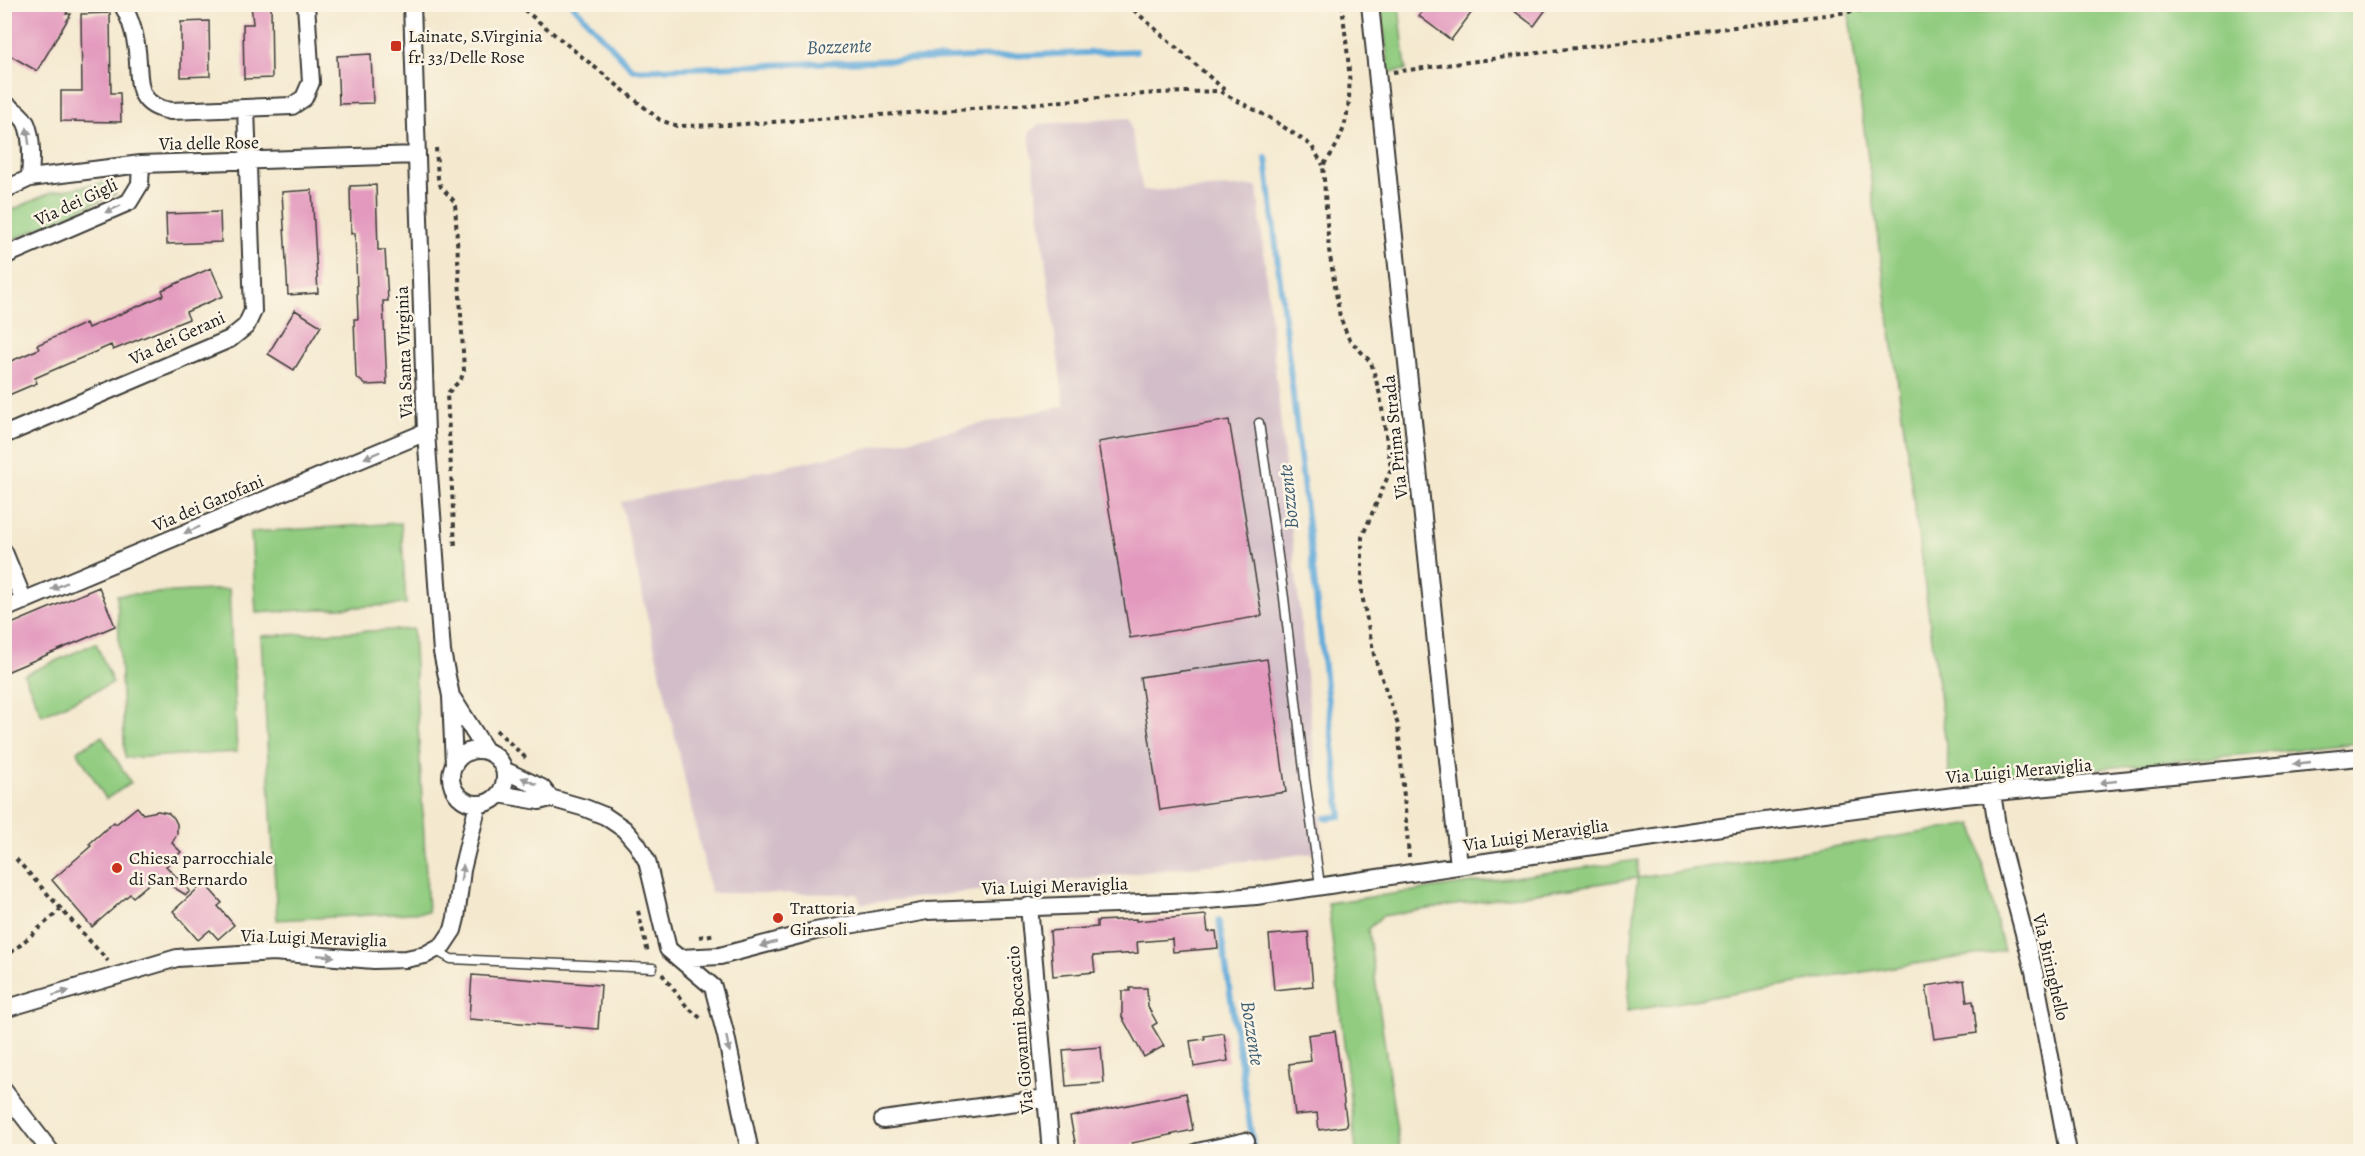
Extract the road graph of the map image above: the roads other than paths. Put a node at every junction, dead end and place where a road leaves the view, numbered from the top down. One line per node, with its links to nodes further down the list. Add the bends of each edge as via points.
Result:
1 (122, 4): 6 (street, via 136,44 140,89 147,101 157,109 171,111)
2 (306, 4): 6 (street, via 311,82 304,98 292,106)
3 (412, 4): 7 (street, Via Santa Virginia)
4 (1370, 4): 28 (street, Via Prima Strada)
5 (4, 103): 10 (street, one-way to 5, via 26,123)
6 (246, 108): 8 (street, Via dei Gerani)
7 (417, 155): 8 (street, Via delle Rose); 14 (street, Via Santa Virginia)
8 (248, 162): 9 (street, Via delle Rose); 15 (street, Via dei Gerani, via 253,311 246,326 230,339)
9 (141, 164): 10 (street, Via delle Rose); 12 (street, Via dei Gigli, one-way to 12, via 140,184 129,202)
10 (30, 178): 11 (street, Via delle Rose)
11 (4, 190)
12 (4, 256)
13 (1259, 423): 29 (lane)
14 (426, 432): 17 (street, Via dei Garofani, one-way to 17); 19 (street, Via Santa Virginia, via 442,652)
15 (4, 435)
16 (4, 552): 17 (street)
17 (24, 601): 18 (street, Via dei Garofani)
18 (4, 609)
19 (451, 696): 20 (street, Via Santa Virginia); 22 (street, Via Santa Virginia)
20 (486, 751): 22 (street, via 467,752); 23 (street, via 500,761)
21 (2361, 757): 24 (street, Via Luigi Meraviglia, one-way to 24)
22 (454, 765): 27 (street, via 450,778 454,792 467,802)
23 (504, 770): 25 (street); 26 (street, one-way to 23, via 542,788)
24 (1992, 793): 28 (street, Via Luigi Meraviglia, via 1735,825); 45 (street, Via Biringhello, via 1999,838 2034,971)
25 (499, 794): 26 (street, via 539,801); 27 (street, via 490,802)
26 (550, 798): 33 (street, via 605,816 637,844 647,861 668,949)
27 (478, 804): 31 (street, one-way to 27, via 447,940 456,918 462,870)
28 (1459, 866): 29 (street, Via Luigi Meraviglia)
29 (1320, 885): 30 (street, Via Luigi Meraviglia, via 1196,901)
30 (1029, 906): 32 (street, Via Luigi Meraviglia, one-way to 32, via 927,910 815,931); 38 (street, Via Giovanni Boccaccio)
31 (435, 950): 34 (lane, via 451,959); 36 (street, Via Luigi Meraviglia, one-way to 31, via 177,958 273,952 390,960)
32 (720, 956): 33 (street, Via Luigi Meraviglia); 35 (street)
33 (680, 958): 35 (street)
34 (653, 968)
35 (713, 987): 42 (street, one-way to 42)
36 (4, 1009)
37 (4, 1091): 41 (street)
38 (1046, 1098): 39 (street); 43 (street, Via Giovanni Boccaccio)
39 (883, 1120)
40 (1246, 1141): 44 (street)
41 (51, 1152)
42 (750, 1152)
43 (1052, 1152)
44 (1197, 1152)
45 (2068, 1152)

